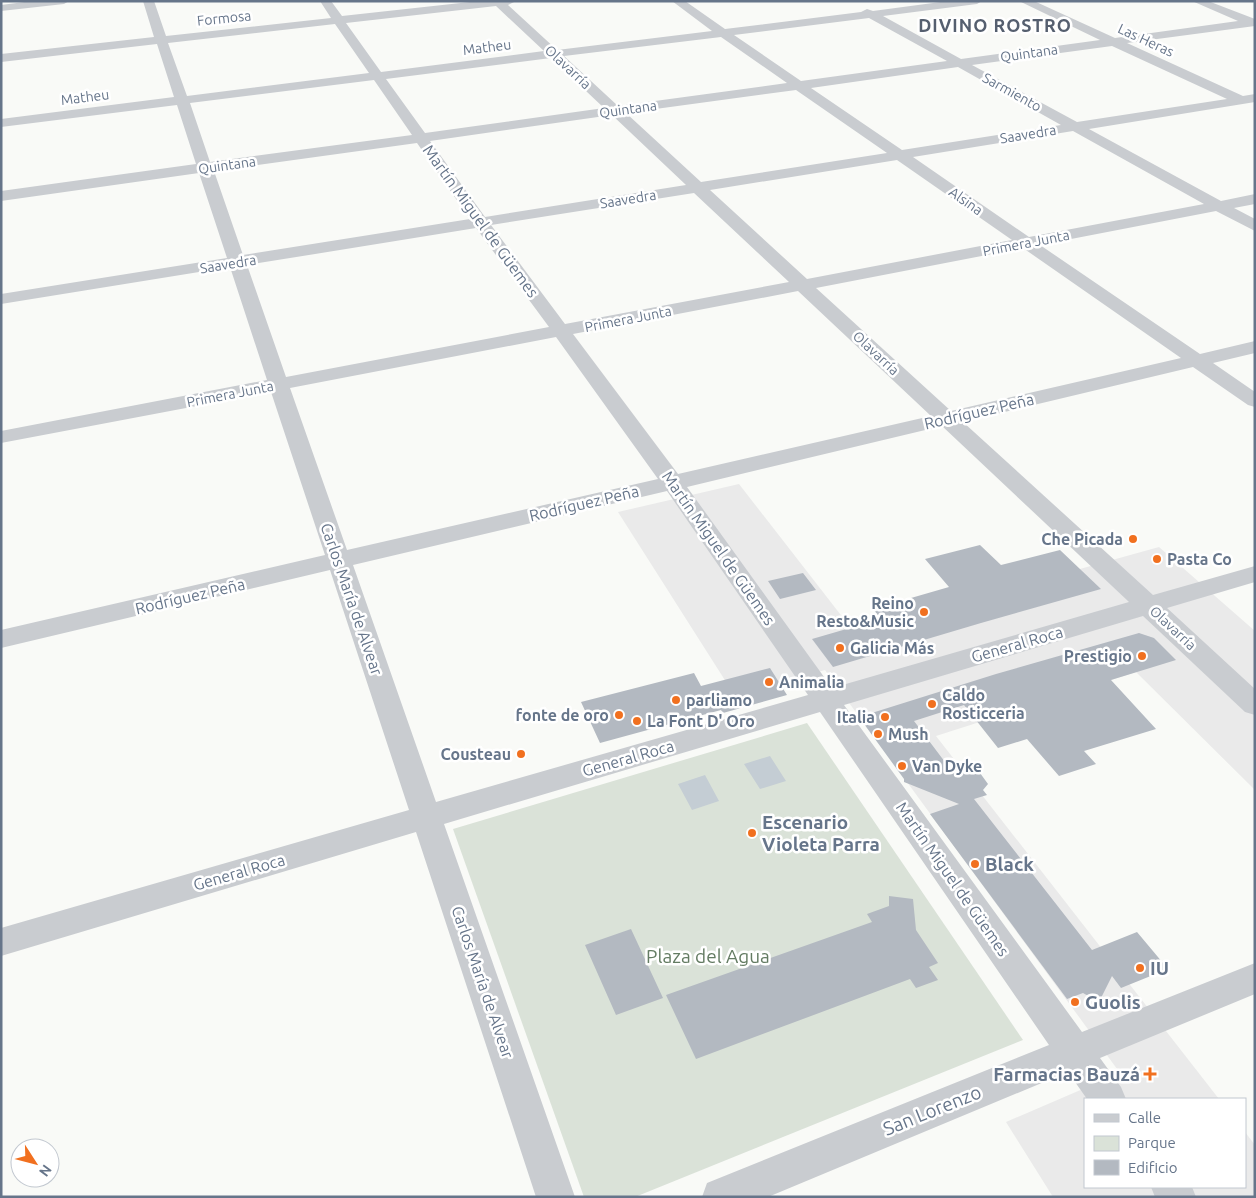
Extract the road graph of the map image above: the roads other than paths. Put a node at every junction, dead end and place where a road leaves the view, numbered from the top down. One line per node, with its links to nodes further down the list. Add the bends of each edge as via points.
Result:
1 (64, 1): 10 (street)
2 (148, 1): 15 (street, Carlos María de Alvear)
3 (325, 1): 12 (street, Martín Miguel de Güemes)
4 (677, 1): 14 (street, Alsina)
5 (847, 1): 11 (street, Sarmiento)
6 (977, 1): 11 (street, Matheu)
7 (1024, 1): 16 (street, Las Heras)
8 (1197, 1): 13 (street)
9 (502, 2): 12 (street, Formosa); 17 (street, Olavarría)
10 (1, 8)
11 (871, 14): 14 (street, Matheu); 19 (street, Sarmiento)
12 (338, 20): 15 (street, Formosa); 20 (street, Martín Miguel de Güemes)
13 (1253, 23): 16 (street, Quintana)
14 (723, 33): 17 (street, Matheu); 21 (street, Alsina)
15 (162, 40): 18 (street, Formosa); 22 (street, Carlos María de Alvear)
16 (1112, 42): 19 (street, Quintana); 23 (street, Las Heras)
17 (554, 54): 20 (street, Matheu); 24 (street, Olavarría)
18 (1, 58)
19 (959, 63): 21 (street, Quintana); 26 (street, Sarmiento)
20 (377, 76): 22 (street, Matheu); 27 (street, Martín Miguel de Güemes)
21 (798, 85): 24 (street, Quintana); 28 (street, Alsina)
22 (182, 100): 25 (street, Matheu); 29 (street, Carlos María de Alvear)
23 (1250, 102): 26 (street, Saavedra)
24 (615, 111): 27 (street, Quintana); 30 (street, Olavarría)
25 (1, 123)
26 (1075, 127): 28 (street, Saavedra); 33 (street, Sarmiento)
27 (421, 138): 29 (street, Quintana); 34 (street, Martín Miguel de Güemes)
28 (900, 155): 30 (street, Saavedra); 36 (street, Alsina)
29 (205, 168): 31 (street, Quintana); 37 (street, Carlos María de Alvear)
30 (698, 188): 34 (street, Saavedra); 38 (street, Olavarría)
31 (1, 196)
32 (1255, 199): 33 (street, Primera Junta)
33 (1219, 206): 35 (street, Sarmiento); 36 (street, Primera Junta)
34 (481, 223): 37 (street, Saavedra); 40 (street, Martín Miguel de Güemes)
35 (1255, 226)
36 (1026, 243): 38 (street, Primera Junta); 42 (street, Alsina)
37 (237, 262): 39 (street, Saavedra); 43 (street, Carlos María de Alvear)
38 (804, 286): 40 (street, Primera Junta); 45 (street, Olavarría)
39 (1, 299)
40 (560, 332): 43 (street, Primera Junta); 47 (street, Martín Miguel de Güemes)
41 (1255, 347): 42 (street, Rodríguez Peña)
42 (1196, 360): 44 (street, Alsina); 45 (street, Rodríguez Peña)
43 (279, 385): 46 (street, Primera Junta); 48 (street, Carlos María de Alvear)
44 (1255, 401)
45 (947, 418): 47 (street, Rodríguez Peña); 50 (street, Olavarría)
46 (1, 437)
47 (672, 482): 48 (street, Rodríguez Peña); 52 (street, Martín Miguel de Güemes)
48 (340, 561): 51 (street, Rodríguez Peña); 54 (street, Carlos María de Alvear)
49 (1255, 574): 50 (street, General Roca)
50 (1148, 605): 52 (street, General Roca); 53 (street, Olavarría)
51 (1, 639)
52 (826, 700): 54 (street, General Roca); 57 (street, Martín Miguel de Güemes)
53 (1255, 704)
54 (427, 817): 55 (street, General Roca); 59 (street, Carlos María de Alvear)
55 (1, 942)
56 (1255, 978): 57 (street, San Lorenzo)
57 (1075, 1052): 58 (street, Martín Miguel de Güemes); 60 (street, San Lorenzo)
58 (1107, 1098)
59 (556, 1197)
60 (721, 1197)

